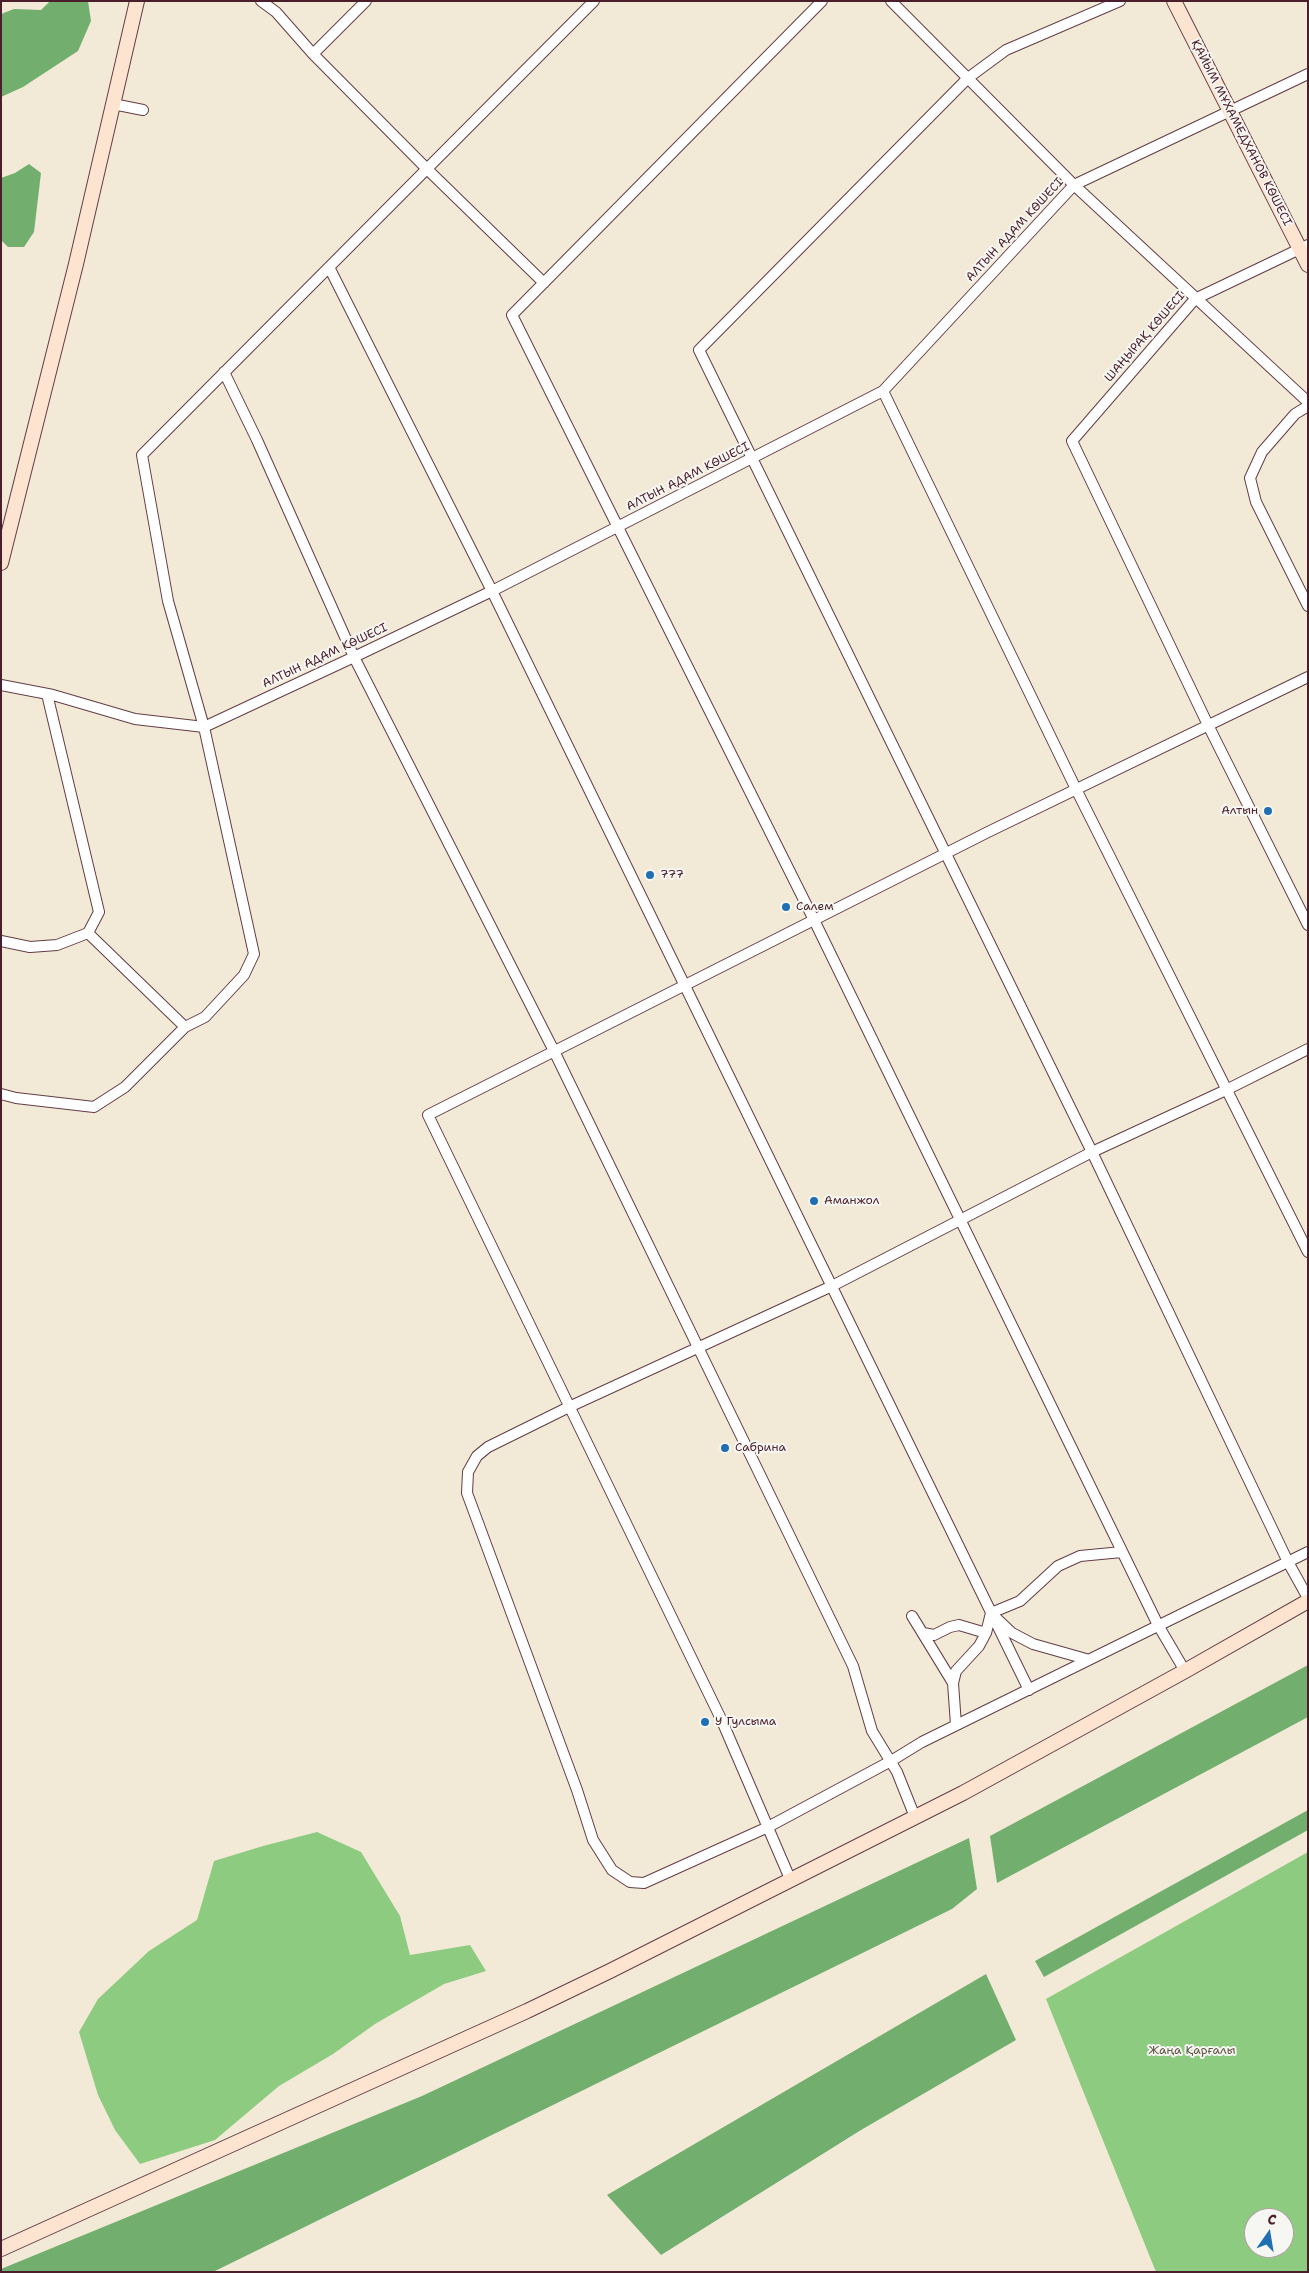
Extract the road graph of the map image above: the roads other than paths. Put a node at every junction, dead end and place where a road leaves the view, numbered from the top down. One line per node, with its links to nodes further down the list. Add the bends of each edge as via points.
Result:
1 (137, 1): 12 (main road)
2 (261, 1): 9 (street, via 276,12)
3 (366, 1): 9 (street)
4 (594, 1): 15 (street)
5 (822, 1): 20 (street)
6 (892, 1): 11 (street)
7 (1120, 1): 11 (street, via 1006,50)
8 (1174, 1): 14 (main road, ҚАЙЫМ МҰХАМЕДХАНОВ КӨШЕСІ)
9 (313, 54): 15 (street)
10 (1308, 74): 14 (street, АЛТЫН АДАМ КӨШЕСІ)
11 (968, 78): 16 (street); 26 (street, via 699,350)
12 (113, 104): 13 (street); 28 (main road)
13 (143, 110)
14 (1231, 112): 16 (street, АЛТЫН АДАМ КӨШЕСІ); 17 (main road, ҚАЙЫМ МҰХАМЕДХАНОВ КӨШЕСІ)
15 (427, 169): 18 (street); 20 (street)
16 (1074, 184): 21 (street); 23 (street, АЛТЫН АДАМ КӨШЕСІ)
17 (1304, 247): 19 (main road, ҚАЙЫМ МҰХАМЕДХАНОВ КӨШЕСІ); 21 (street, ШАҢЫРАҚ КӨШЕСІ)
18 (329, 266): 22 (street); 29 (street)
19 (1308, 266)
20 (544, 282): 27 (street, via 512,315)
21 (1195, 299): 24 (street); 35 (street, ШАҢЫРАҚ КӨШЕСІ, via 1072,441)
22 (224, 372): 31 (street); 36 (street, via 142,455 168,601)
23 (883, 390): 26 (street, АЛТЫН АДАМ КӨШЕСІ); 37 (street)
24 (1308, 402)
25 (1308, 406): 30 (street, via 1295,414 1262,452 1250,478 1256,502)
26 (751, 458): 27 (street, АЛТЫН АДАМ КӨШЕСІ); 38 (street)
27 (616, 527): 29 (street, АЛТЫН АДАМ КӨШЕСІ); 39 (street)
28 (1, 562)
29 (492, 591): 31 (street, АЛТЫН АДАМ КӨШЕСІ); 43 (street)
30 (1308, 606)
31 (354, 657): 36 (street, АЛТЫН АДАМ КӨШЕСІ); 46 (street)
32 (1308, 677): 35 (street)
33 (1, 685): 34 (street)
34 (48, 694): 36 (street, via 135,719); 41 (street, via 99,912)
35 (1208, 725): 37 (street); 40 (street)
36 (204, 727): 44 (street, via 254,954 244,975 205,1017)
37 (1076, 789): 38 (street); 47 (street)
38 (945, 854): 39 (street); 49 (street)
39 (814, 920): 43 (street); 50 (street)
40 (1308, 925)
41 (88, 933): 42 (street, via 57,945 30,947); 44 (street)
42 (1, 941)
43 (684, 986): 46 (street); 52 (street)
44 (185, 1027): 48 (street, via 125,1087 94,1107)
45 (1308, 1049): 47 (street)
46 (554, 1051): 53 (street); 54 (street, via 428,1115)
47 (1226, 1090): 49 (street); 51 (street)
48 (1, 1094)
49 (1092, 1152): 50 (street); 57 (street)
50 (961, 1220): 52 (street); 55 (street)
51 (1308, 1252)
52 (832, 1286): 53 (street); 59 (street)
53 (699, 1348): 54 (street); 69 (street, via 853,1666 872,1731)
54 (569, 1407): 71 (street, via 722,1722); 71 (street, via 488,1447 477,1456 468,1472 467,1493 593,1840 612,1870 630,1882 644,1884)
55 (1122, 1552): 59 (street, via 1073,1559 1058,1566 1020,1601); 61 (street)
56 (1308, 1552): 57 (street)
57 (1288, 1562): 58 (street); 61 (street)
58 (1308, 1599): 65 (main road)
59 (991, 1613): 63 (street); 64 (street, via 1012,1633 1033,1644); 67 (street)
60 (912, 1616): 62 (street)
61 (1158, 1625): 64 (street); 65 (street)
62 (923, 1633): 63 (street, via 934,1635 959,1625); 66 (street)
63 (986, 1633): 66 (street, via 979,1646 956,1671)
64 (1086, 1659): 67 (street)
65 (1185, 1671): 70 (main road)
66 (953, 1683): 68 (street)
67 (1029, 1690): 68 (street)
68 (956, 1725): 69 (street)
69 (891, 1761): 70 (street); 71 (street)
70 (915, 1817): 72 (main road)
71 (768, 1827): 72 (street)
72 (791, 1881): 73 (main road, via 527,2011)
73 (1, 2249)

